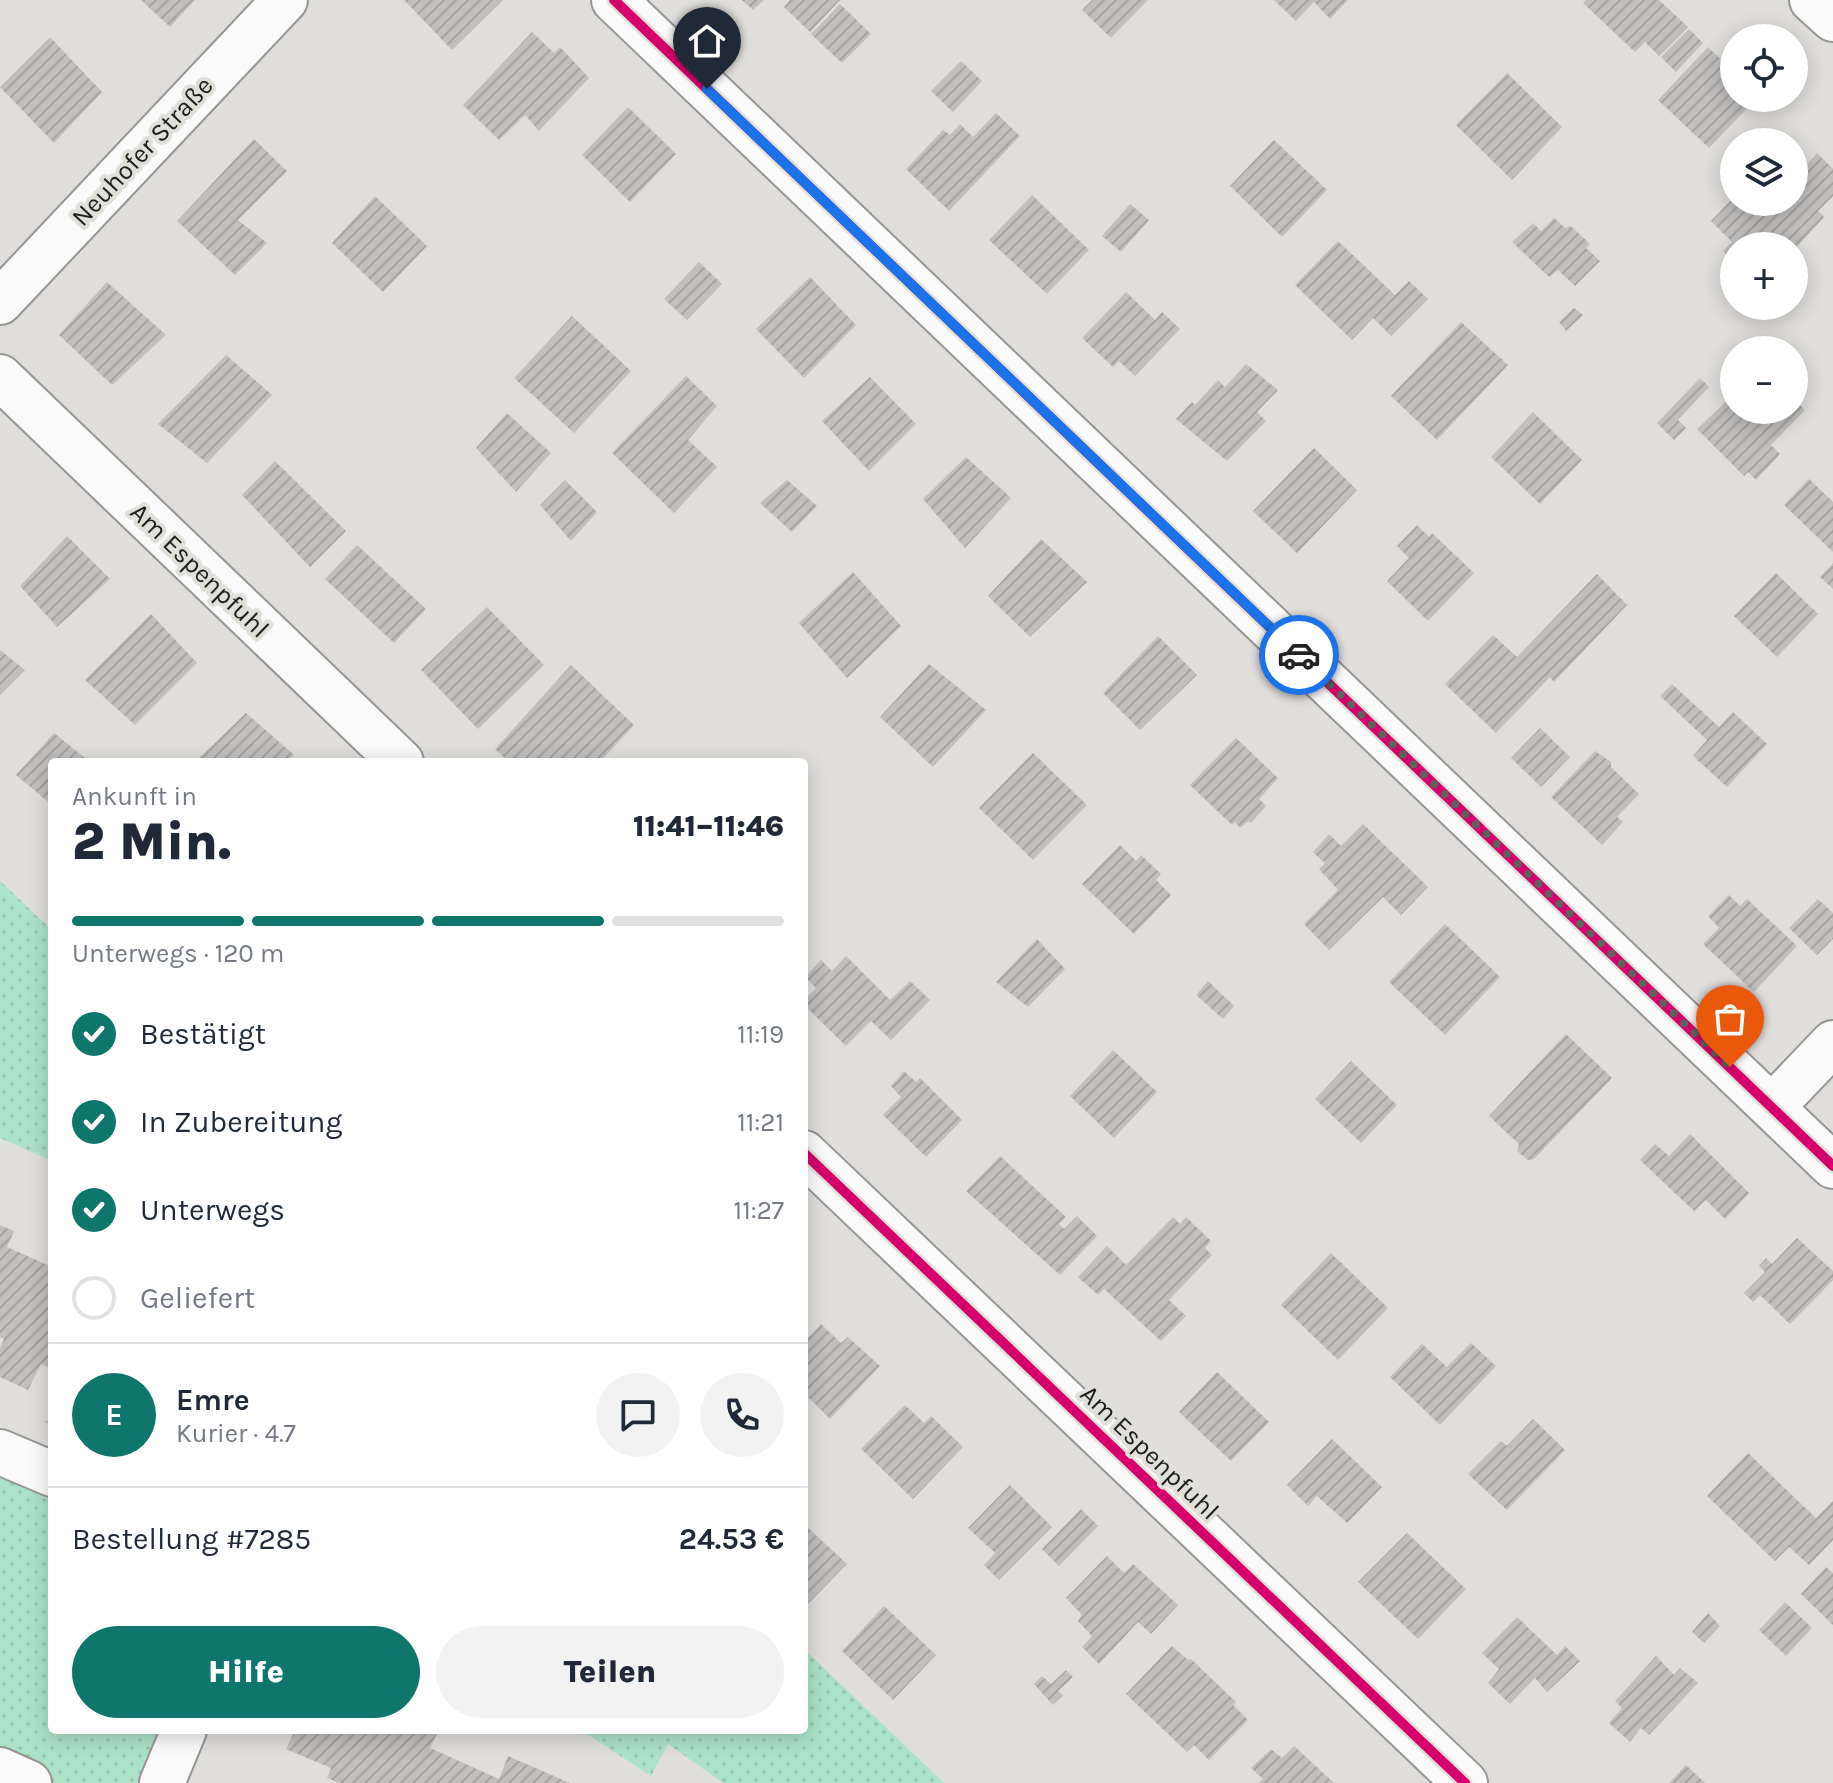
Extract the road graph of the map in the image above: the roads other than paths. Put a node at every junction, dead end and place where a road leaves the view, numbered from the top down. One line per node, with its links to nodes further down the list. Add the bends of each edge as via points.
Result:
1 (285, 0): 5 (street, Neuhofer Straße)
2 (614, 0): 9 (street)
3 (1812, 0): 4 (street)
4 (1833, 19)
5 (0, 302)
6 (0, 377): 7 (street, Am Espenpfuhl)
7 (397, 758)
8 (1833, 1043): 9 (street)
9 (1772, 1107): 11 (street)
10 (808, 1157): 18 (street, Am Espenpfuhl)
11 (1833, 1166)
12 (0, 1452): 13 (street)
13 (48, 1472)
14 (182, 1734): 17 (street)
15 (0, 1770): 16 (street)
16 (29, 1783)
17 (162, 1783)
18 (1465, 1783)

